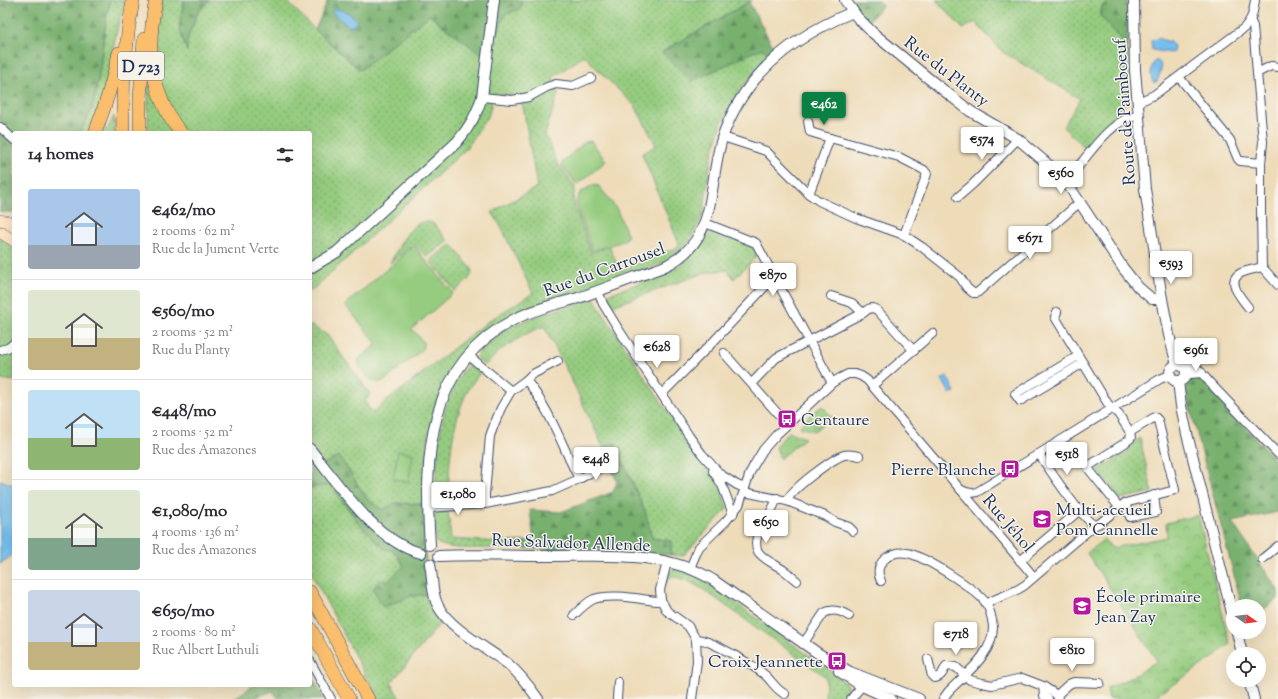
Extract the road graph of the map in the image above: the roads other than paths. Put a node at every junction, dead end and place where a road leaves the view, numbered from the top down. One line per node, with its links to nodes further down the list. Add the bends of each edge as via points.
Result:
1 (132, 0): 10 (highway, D 723)
2 (150, 0): 22 (highway, D 723, via 143,47)
3 (156, 0): 23 (highway, via 151,45 154,75 164,106)
4 (494, 0): 15 (street)
5 (845, 0): 8 (street, Rue du Planty)
6 (1134, 0): 16 (street, Route de Paimboeuf)
7 (1255, 0): 9 (street)
8 (853, 12): 24 (street, Rue du Carrousel, via 805,35 772,61 744,94); 27 (street, Rue du Planty, via 872,33 970,111)
9 (1250, 20): 12 (street, via 1253,26); 13 (street, via 1244,28)
10 (127, 40): 20 (highway, via 119,51 113,82); 21 (highway, D 723)
11 (1278, 67): 12 (street, via 1271,66)
12 (1257, 73): 28 (street, via 1263,142)
13 (1179, 77): 16 (street, via 1154,94); 28 (street, via 1230,140 1238,159)
14 (591, 78): 15 (street, via 573,86 556,84 529,97 512,100)
15 (482, 97): 39 (street, via 474,118 457,142 337,252)
16 (1137, 101): 17 (street, Route de Paimboeuf)
17 (1138, 116): 29 (street, via 1117,125 1105,134); 45 (street, Route de Paimboeuf)
18 (808, 121): 26 (street, via 810,132)
19 (0, 127): 25 (street)
20 (95, 131)
21 (123, 131)
22 (140, 131)
23 (180, 131)
24 (723, 137): 30 (street, via 766,151); 35 (street, Rue du Carrousel)
25 (12, 138)
26 (830, 138): 30 (street); 37 (street, via 899,157 924,170 926,177)
27 (1018, 139): 29 (street, Rue du Planty); 31 (street)
28 (1261, 163): 40 (street)
29 (1065, 180): 32 (street, Rue du Planty)
30 (808, 194): 37 (street, via 856,218)
31 (958, 197)
32 (1080, 202): 37 (street, via 977,293 973,293 960,277); 45 (street, Rue du Planty, via 1131,278 1152,299)
33 (0, 220): 34 (main road)
34 (12, 223)
35 (705, 223): 41 (street, via 756,243); 43 (street, Rue du Carrousel, via 689,250 674,262)
36 (0, 232): 38 (main road)
37 (904, 235)
38 (12, 240)
39 (312, 266)
40 (1262, 267): 42 (street); 46 (street, via 1237,275 1234,284 1236,291)
41 (774, 278): 50 (street); 65 (street)
42 (1278, 285)
43 (598, 291): 55 (street, Rue du Carrousel, via 516,318 494,332); 65 (street, via 619,330)
44 (831, 296): 48 (street, via 852,303)
45 (1159, 299): 59 (street, Route de Paimboeuf)
46 (1248, 307)
47 (1057, 312): 56 (street, via 1055,317)
48 (862, 313): 50 (street); 53 (street, via 869,308 877,310)
49 (932, 333): 53 (street)
50 (809, 341): 61 (street, via 776,358); 62 (street)
51 (12, 345): 52 (street)
52 (0, 350)
53 (914, 351): 63 (street)
54 (724, 352): 61 (street)
55 (468, 355): 64 (street); 83 (street, Rue du Carrousel, via 450,381 437,413 431,455)
56 (1078, 356): 58 (street); 58 (street, via 1016,394 1020,401)
57 (558, 361): 60 (street)
58 (1083, 363): 66 (street)
59 (1177, 372): 66 (street, via 1160,379); 72 (street, via 1202,374); 101 (street, Route de Paimboeuf, via 1187,434)
60 (526, 380): 64 (street); 75 (street, via 550,419)
61 (752, 383): 67 (street)
62 (832, 383): 63 (street, Rue Jéhol, via 848,374 855,374 867,380); 77 (street, via 799,412 767,446 752,469)
63 (872, 386): 76 (street, Rue Jéhol)
64 (511, 391): 81 (street, via 490,436)
65 (662, 394): 70 (street)
66 (1113, 408): 68 (street); 71 (street)
67 (779, 415)
68 (1130, 432): 78 (street, via 1155,417 1158,420 1175,490); 82 (street, via 1131,438 1125,443 1087,467)
69 (312, 451): 90 (street, via 382,533 412,551)
70 (702, 454): 77 (street, via 720,474); 85 (street, via 722,485)
71 (1039, 454): 76 (street, via 977,492 965,492); 84 (street)
72 (1278, 454)
73 (860, 456): 80 (street, via 846,454 834,459 797,488)
74 (604, 465): 75 (street)
75 (579, 479): 81 (street, via 552,491)
76 (960, 489): 93 (street, Rue Jéhol)
77 (745, 490): 79 (street); 85 (street)
78 (1154, 495): 82 (street); 82 (street, via 1156,512 1130,517)
79 (777, 498): 80 (street); 98 (street, via 756,540 757,550 766,560)
80 (787, 501): 87 (street, via 825,516)
81 (485, 504): 83 (street)
82 (1122, 505): 86 (street)
83 (429, 508): 88 (street, Rue du Carrousel)
84 (1080, 510): 86 (street, via 1089,522); 93 (street)
85 (733, 514): 96 (street, via 699,547)
86 (1095, 525): 97 (street)
87 (853, 531)
88 (430, 545): 90 (street, via 423,548); 91 (street, via 439,551)
89 (1278, 546): 92 (street)
90 (421, 553): 95 (street, via 423,560)
91 (439, 556): 94 (street, Rue Salvador Allende, via 611,556); 95 (street)
92 (1262, 559)
93 (1020, 560): 97 (street, Rue Jéhol)
94 (667, 562): 96 (street, Rue Salvador Allende); 102 (street, via 660,590)
95 (430, 564): 122 (street, via 435,600 445,617 518,673)
96 (690, 568): 108 (street, Rue Salvador Allende, via 713,580)
97 (1034, 577): 103 (street, via 1018,591)
98 (797, 581)
99 (881, 581): 103 (street, via 878,570 880,564 887,557 901,552 906,553 936,566 972,590)
100 (312, 596): 121 (highway)
101 (1228, 599)
102 (661, 600): 104 (street, via 620,596 595,599); 107 (street, via 667,611 688,626)
103 (986, 604): 111 (street, via 993,626 990,644 984,654)
104 (574, 615)
105 (850, 616): 108 (street, via 835,610 824,614)
106 (312, 632): 120 (highway)
107 (696, 639): 117 (street, via 722,648 764,675); 124 (street)
108 (804, 644): 113 (street, Rue Salvador Allende)
109 (928, 659): 111 (street, via 934,678 942,675 948,665 956,667)
110 (312, 665): 119 (street)
111 (964, 674): 115 (street, via 970,680 992,685 1022,678); 128 (street)
112 (618, 682): 123 (street)
113 (865, 682): 125 (street); 126 (street, Rue Salvador Allende); 127 (street, Rue Salvador Allende)
114 (1100, 683): 118 (street, via 1074,682)
115 (1043, 686): 118 (street); 129 (street, via 1044,696)
116 (1251, 687): 130 (street)
117 (785, 694)
118 (1057, 697)
119 (331, 699)
120 (349, 699)
121 (368, 699)
122 (538, 699)
123 (617, 699)
124 (692, 699)
125 (851, 699)
126 (891, 699)
127 (919, 699)
128 (943, 699)
129 (1048, 699)
130 (1254, 699)

